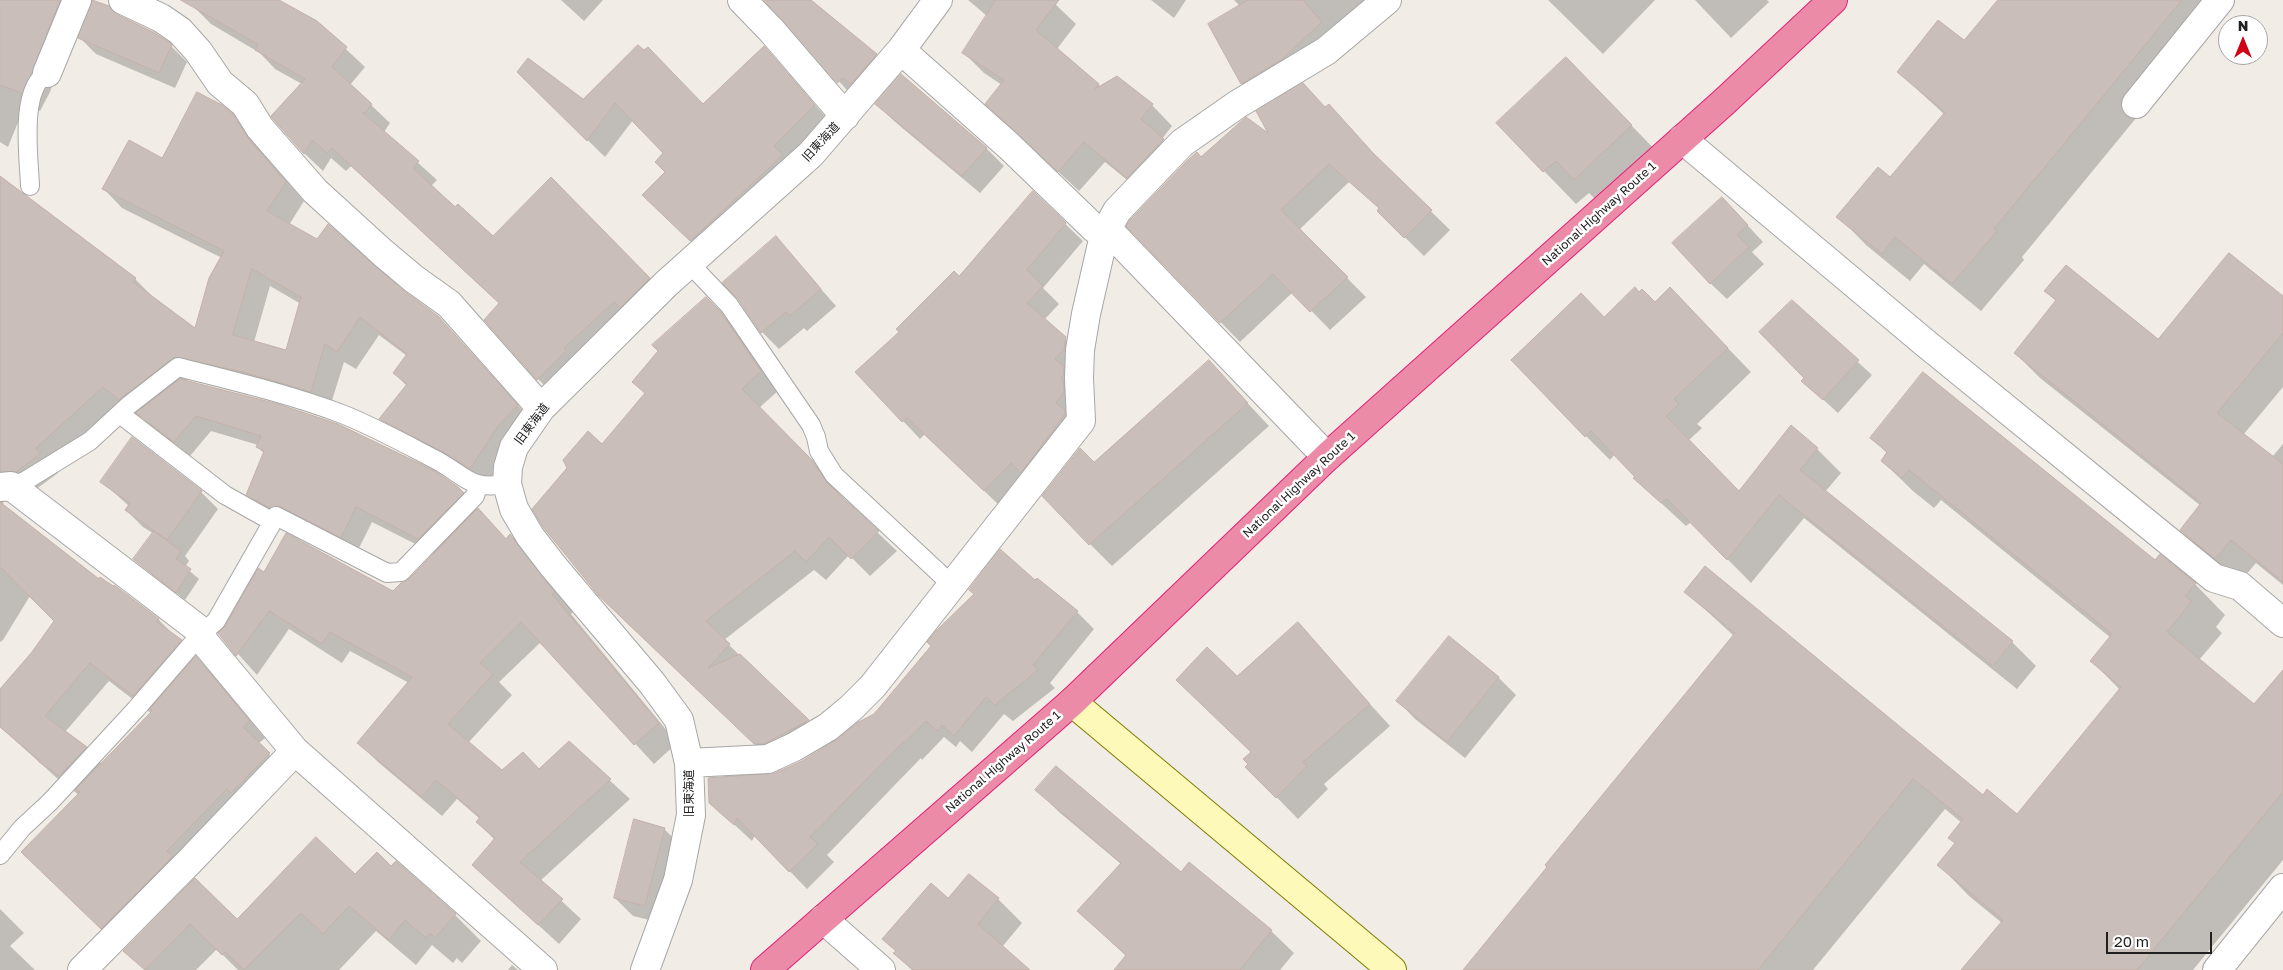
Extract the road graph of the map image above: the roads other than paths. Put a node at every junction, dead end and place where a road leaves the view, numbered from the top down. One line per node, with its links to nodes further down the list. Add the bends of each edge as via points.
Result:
1 (77, 0): 9 (street)
2 (123, 0): 16 (street, via 180,31 220,83 245,104 260,128 316,191 383,253 449,304)
3 (742, 0): 11 (street)
4 (938, 0): 8 (street, 旧東海道)
5 (1386, 0): 14 (street, via 1326,51 1238,104 1182,143 1117,211)
6 (1833, 0): 12 (highway, National Highway Route 1)
7 (2220, 0): 10 (street)
8 (901, 50): 11 (street, 旧東海道); 14 (street)
9 (48, 73): 13 (lane, via 40,78 28,109)
10 (2136, 104)
11 (845, 116): 15 (street, 旧東海道, via 811,154)
12 (1682, 139): 18 (highway, National Highway Route 1); 24 (street, via 1924,342 2214,578 2240,586)
13 (30, 186)
14 (1104, 235): 18 (street, via 1115,237); 23 (street, via 1080,350 1081,421)
15 (689, 263): 16 (street, 旧東海道); 23 (lane, via 729,305 811,425 819,451 834,475)
16 (541, 408): 19 (street, 旧東海道, via 514,447)
17 (120, 414): 20 (lane, via 90,441 25,481); 21 (lane, via 178,367 265,389 344,415 439,462); 22 (lane, via 225,495)
18 (1327, 457): 26 (highway, National Highway Route 1)
19 (507, 484): 21 (lane); 28 (street, 旧東海道, via 514,509 530,536 652,682 679,720)
20 (5, 486): 25 (street, via 196,628)
21 (478, 486): 22 (lane, via 475,496 401,572 387,573 276,516)
22 (273, 522): 25 (lane, via 216,621)
23 (951, 584): 28 (street, via 873,686 828,727 794,748 768,759)
24 (2283, 622)
25 (200, 635): 27 (street); 29 (lane)
26 (1072, 702): 31 (highway, National Highway Route 1); 37 (street)
27 (295, 751): 32 (street); 33 (street)
28 (689, 763): 34 (street, 旧東海道, via 691,815 678,880)
29 (0, 855)
30 (2283, 888): 38 (street)
31 (823, 919): 35 (highway, National Highway Route 1); 36 (street)
32 (82, 970)
33 (542, 970)
34 (645, 970)
35 (765, 970)
36 (881, 970)
37 (1392, 970)
38 (2217, 970)

